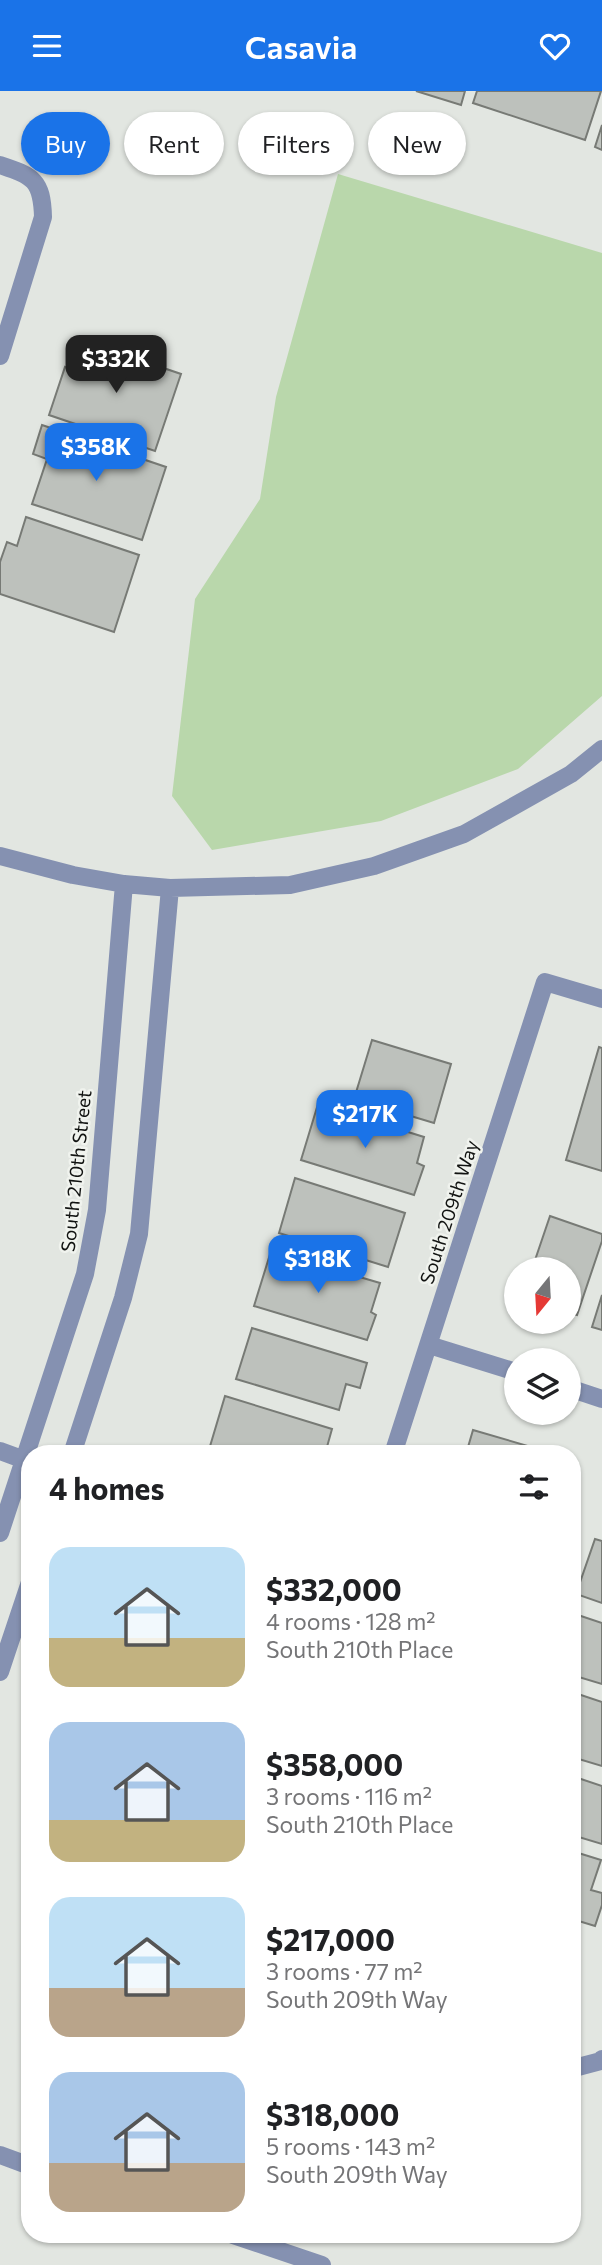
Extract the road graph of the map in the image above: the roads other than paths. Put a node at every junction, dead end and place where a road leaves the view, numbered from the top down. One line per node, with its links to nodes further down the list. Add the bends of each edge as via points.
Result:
1 (0, 165): 2 (street, via 27,174 43,194 43,217)
2 (0, 356)
3 (602, 749): 6 (street, via 571,774 464,834 374,866 290,885)
4 (0, 856): 5 (street)
5 (124, 884): 6 (street); 12 (street, South 210th Street, via 91,1248)
6 (170, 888): 13 (street, via 139,1234)
7 (602, 999): 8 (street, South 209th Way, via 545,982)
8 (429, 1345): 9 (street); 14 (street, South 209th Way)
9 (504, 1368)
10 (581, 1392): 11 (street)
11 (602, 1399)
12 (32, 1445)
13 (75, 1445)
14 (396, 1445)
15 (0, 1451): 16 (street)
16 (21, 1459)
17 (21, 1477): 18 (street, South 210th Street)
18 (0, 1533)
19 (21, 1609): 20 (street)
20 (0, 1672)
21 (601, 2060): 22 (street)
22 (581, 2066)
23 (0, 2155): 24 (street)
24 (21, 2163)
25 (257, 2243): 26 (street)
26 (323, 2265)

